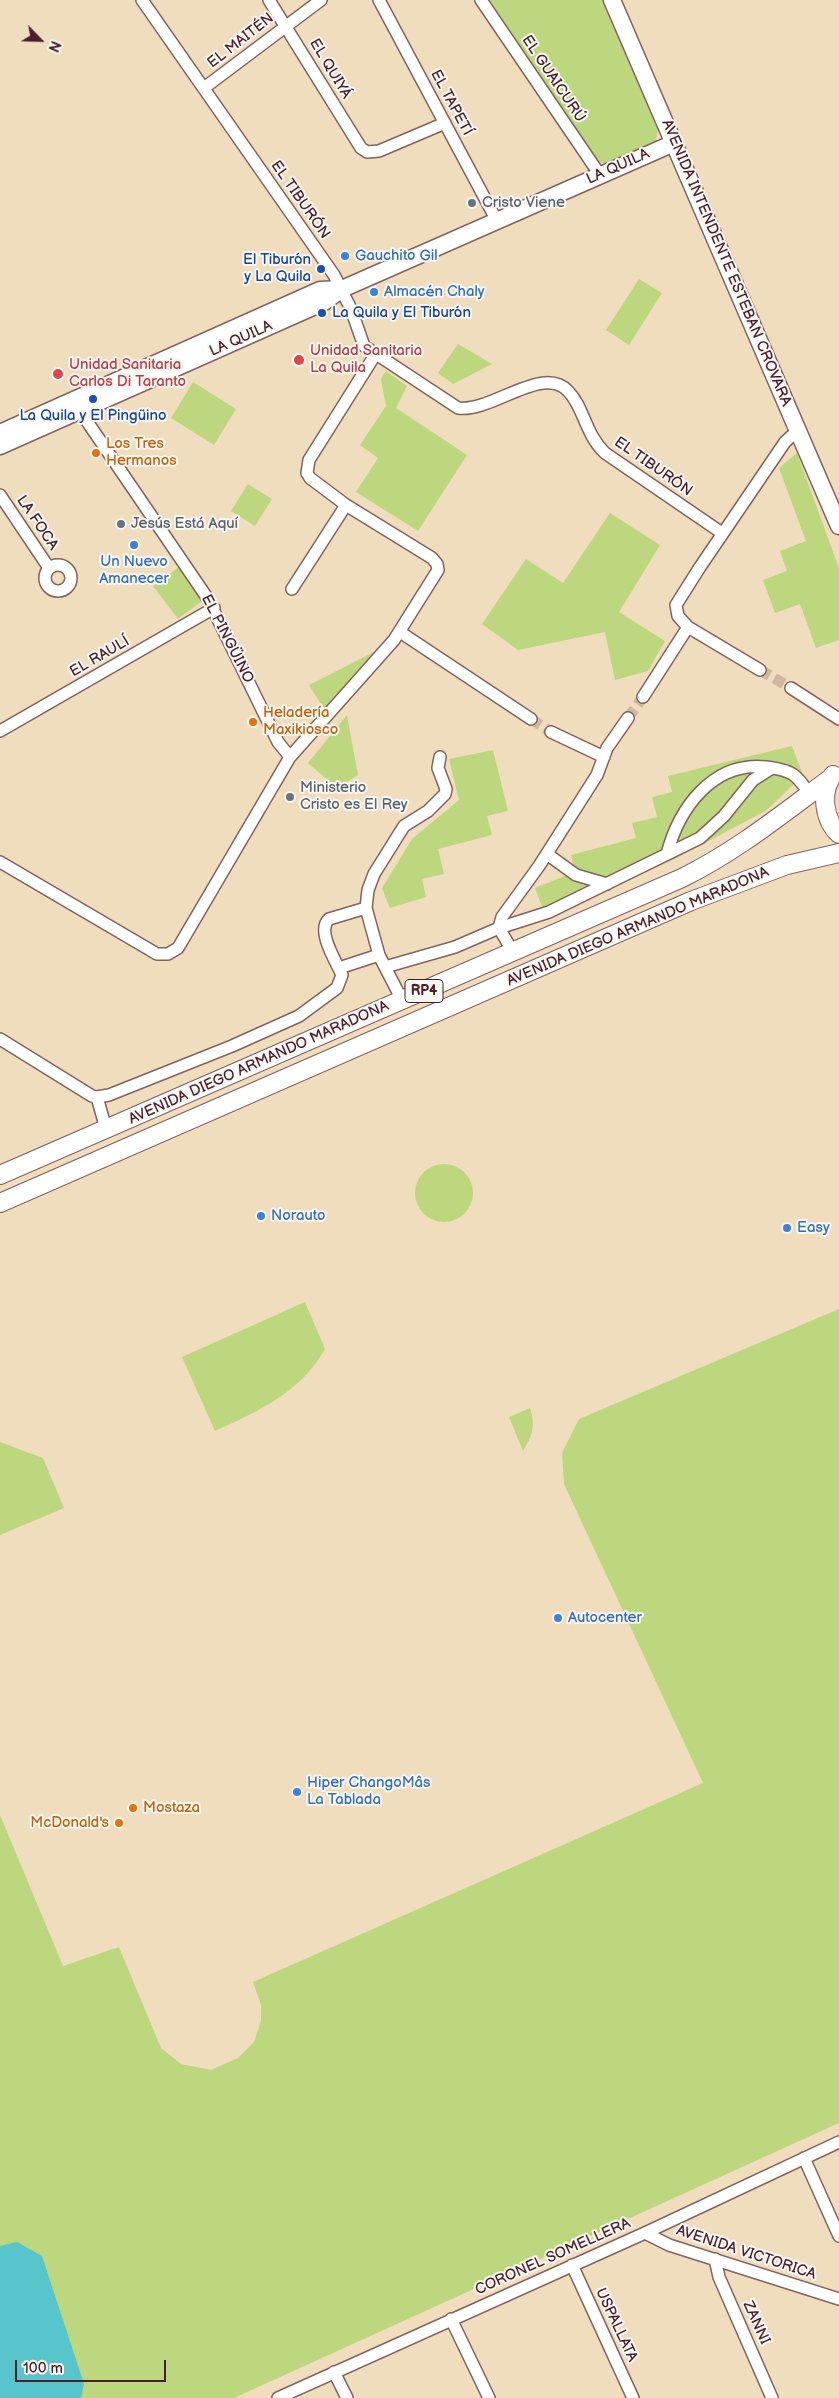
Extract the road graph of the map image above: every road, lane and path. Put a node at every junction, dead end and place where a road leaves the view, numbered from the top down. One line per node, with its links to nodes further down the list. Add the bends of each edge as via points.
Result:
1 (142, 0): 8 (street, EL TIBURÓN)
2 (269, 0): 7 (street, EL QUIYÁ)
3 (321, 0): 7 (street, EL MAITÉN)
4 (379, 0): 9 (street, EL TAPETÍ)
5 (482, 0): 11 (street, EL GUAICURÚ)
6 (612, 0): 10 (main road, AVENIDA INTENDENTE ESTEBAN CROVARA)
7 (286, 25): 8 (street, EL MAITÉN); 9 (street, EL QUIYÁ, via 361,148 367,152 379,151)
8 (204, 88): 13 (street, EL TIBURÓN)
9 (445, 123): 12 (street, EL TAPETÍ)
10 (674, 142): 11 (main road, LA QUILA); 16 (main road, AVENIDA INTENDENTE ESTEBAN CROVARA)
11 (600, 175): 12 (main road, LA QUILA)
12 (497, 221): 13 (main road, LA QUILA)
13 (342, 289): 14 (street, EL TIBURÓN, via 364,346); 15 (main road, LA QUILA, via 320,290)
14 (375, 355): 20 (street, via 307,467 310,478); 22 (street, EL TIBURÓN, via 458,408 475,408 542,382 555,382 572,395 591,437 605,453)
15 (76, 406): 17 (main road, LA QUILA); 18 (main road, LA QUILA); 25 (street, EL PINGÜINO)
16 (798, 430): 21 (main road, AVENIDA INTENDENTE ESTEBAN CROVARA); 22 (street, via 784,442)
17 (0, 433)
18 (0, 446)
19 (0, 495): 23 (street, LA FOCA)
20 (346, 505): 24 (street); 27 (street, via 437,564 435,576)
21 (839, 526)
22 (722, 533): 26 (street, via 678,600 678,616)
23 (49, 568)
24 (292, 589)
25 (214, 608): 34 (street, EL RAULÍ); 36 (street, EL PINGÜINO, via 278,742)
26 (688, 627): 28 (street); 30 (street)
27 (400, 632): 32 (street); 36 (street)
28 (760, 670)
29 (791, 688): 33 (street)
30 (644, 697)
31 (628, 718): 38 (street)
32 (531, 719)
33 (839, 719)
34 (0, 731)
35 (551, 732): 38 (street)
36 (290, 757): 48 (street, via 174,952 157,954)
37 (440, 757): 50 (street, via 438,768 445,794 428,811 404,826 374,874)
38 (604, 757): 44 (street, via 597,776)
39 (772, 768): 41 (street, via 796,777); 45 (street, via 753,780 704,835); 45 (street, via 736,768 707,785 680,817)
40 (835, 774): 41 (main road, AVENIDA DIEGO ARMANDO MARADONA / RP4); 42 (main road, via 825,801 829,822)
41 (810, 794): 52 (main road, AVENIDA DIEGO ARMANDO MARADONA / RP4, via 712,864)
42 (838, 834)
43 (839, 853): 46 (main road, AVENIDA DIEGO ARMANDO MARADONA / RP4)
44 (547, 854): 49 (street, via 576,875); 51 (street, via 502,917)
45 (668, 854): 49 (street)
46 (815, 858): 47 (main road); 61 (main road, AVENIDA DIEGO ARMANDO MARADONA / RP4, via 761,873 692,901)
47 (839, 860)
48 (0, 862)
49 (607, 884): 51 (street, via 549,912)
50 (366, 908): 53 (street); 55 (street, via 325,923 324,930)
51 (499, 928): 52 (street); 54 (street, via 455,948)
52 (513, 952): 56 (main road, AVENIDA DIEGO ARMANDO MARADONA / RP4)
53 (378, 955): 54 (street); 55 (street)
54 (385, 967): 56 (street)
55 (339, 968): 58 (street, via 342,975 337,988 299,1016 232,1046)
56 (402, 1000): 59 (main road, AVENIDA DIEGO ARMANDO MARADONA / RP4)
57 (0, 1039): 58 (street)
58 (98, 1097): 59 (street)
59 (106, 1129): 60 (main road, AVENIDA DIEGO ARMANDO MARADONA / RP4)
60 (0, 1175)
61 (0, 1202)
62 (839, 2142): 63 (street, CORONEL SOMELLERA)
63 (804, 2158): 64 (street, CORONEL SOMELLERA); 65 (street)
64 (645, 2233): 66 (street, AVENIDA VICTORICA, via 669,2245); 67 (street, CORONEL SOMELLERA)
65 (839, 2236)
66 (715, 2260): 68 (street, AVENIDA VICTORICA); 75 (street, ZANNI, via 719,2277)
67 (572, 2265): 69 (street, CORONEL SOMELLERA); 74 (street, USPALLATA)
68 (839, 2299)
69 (452, 2319): 70 (street, CORONEL SOMELLERA); 73 (street)
70 (334, 2372): 71 (street, CORONEL SOMELLERA); 72 (street)
71 (278, 2398)
72 (347, 2398)
73 (488, 2398)
74 (633, 2398)
75 (772, 2398)

